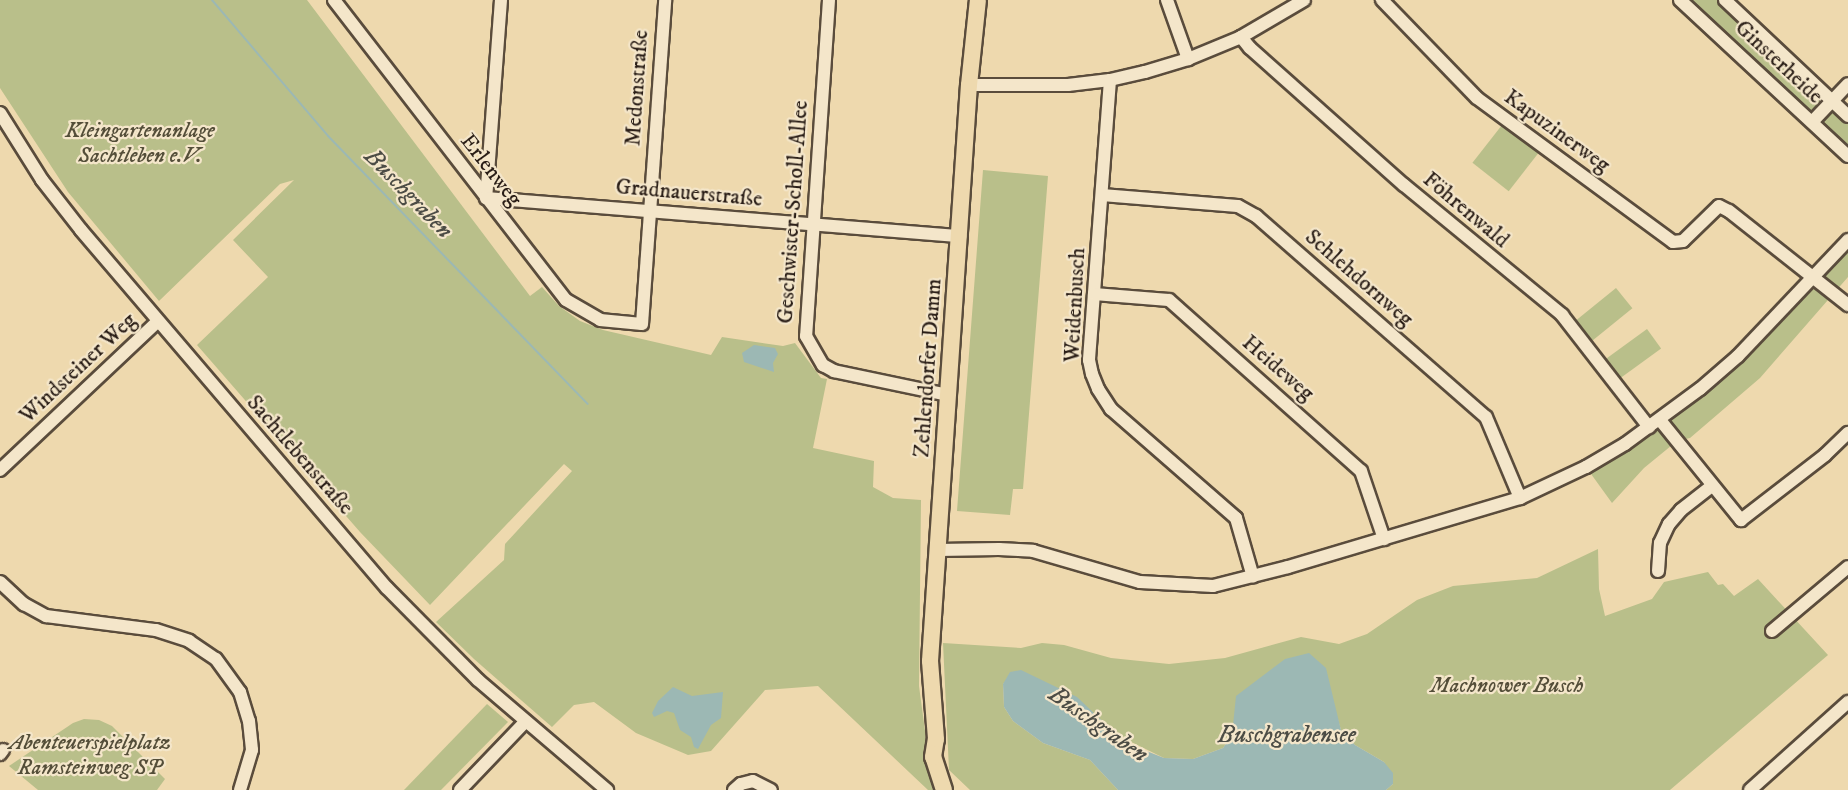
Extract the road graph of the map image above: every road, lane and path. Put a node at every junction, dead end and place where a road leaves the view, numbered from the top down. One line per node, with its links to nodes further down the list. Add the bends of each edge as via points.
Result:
1 (334, 0): 22 (street, Erlenweg)
2 (501, 0): 22 (street)
3 (665, 0): 23 (street, Medonstraße)
4 (829, 0): 24 (street, Geschwister-Scholl-Allee)
5 (978, 0): 15 (main road, Zehlendorfer Damm)
6 (1167, 0): 12 (street)
7 (1304, 0): 11 (street)
8 (1382, 0): 27 (street, Kapuzinerweg, via 1477,98 1673,242 1683,241 1719,206)
9 (1680, 0): 19 (street, Ginsterheide)
10 (1725, 0): 16 (street, Ginsterheide)
11 (1241, 37): 12 (street); 34 (street, Föhrenwald, via 1404,185 1562,315)
12 (1188, 59): 13 (street)
13 (1110, 80): 15 (street, via 1068,85); 21 (street, Weidenbusch)
14 (1848, 84): 16 (street)
15 (969, 85): 25 (main road, Zehlendorfer Damm)
16 (1832, 101): 18 (street, Ginsterheide); 19 (street)
17 (0, 113): 30 (street, Sachtlebenstraße, via 58,202)
18 (1848, 116)
19 (1812, 122): 20 (street, Ginsterheide)
20 (1848, 156)
21 (1102, 195): 28 (street, Weidenbusch); 38 (street, Schlehdornweg, via 1238,206 1256,216 1486,417)
22 (486, 198): 23 (street, Gradnauerstraße); 31 (street, Erlenweg, via 566,300 600,320)
23 (649, 211): 24 (street, Gradnauerstraße); 31 (street, Medonstraße)
24 (814, 225): 25 (street, Gradnauerstraße); 32 (street, Geschwister-Scholl-Allee, via 806,336 823,366)
25 (960, 236): 32 (main road, Zehlendorfer Damm)
26 (1848, 240): 27 (street)
27 (1814, 277): 29 (street); 33 (street, via 1738,356)
28 (1095, 294): 39 (street, Heideweg, via 1169,300 1361,471); 43 (street, Weidenbusch, via 1089,360 1098,389 1111,409 1236,518)
29 (1848, 305)
30 (158, 321): 36 (street, Windsteiner Weg); 47 (street, Sachtlebenstraße, via 387,588 446,650)
31 (642, 324)
32 (948, 395): 40 (main road, Zehlendorfer Damm)
33 (1660, 420): 34 (street); 37 (street)
34 (1649, 428): 38 (street, via 1586,467)
35 (1848, 433): 37 (street, via 1741,520)
36 (0, 470)
37 (1712, 486): 42 (street, via 1669,524 1660,543)
38 (1520, 498): 39 (street)
39 (1384, 539): 43 (street)
40 (938, 550): 43 (street, via 1033,551 1140,582 1170,585 1213,586); 48 (main road, Zehlendorfer Damm, via 930,661)
41 (1848, 567): 45 (street)
42 (1658, 571)
43 (1253, 577)
44 (0, 582): 49 (street, via 24,604 46,616 156,630 189,641 216,659 240,692 249,721 252,750)
45 (1772, 631)
46 (1848, 702): 54 (street)
47 (526, 721): 50 (street); 51 (street, Sachtlebenstraße)
48 (943, 788)
49 (240, 790)
50 (460, 790)
51 (607, 790)
52 (734, 790): 53 (street, via 753,781)
53 (771, 790)
54 (1750, 790)

